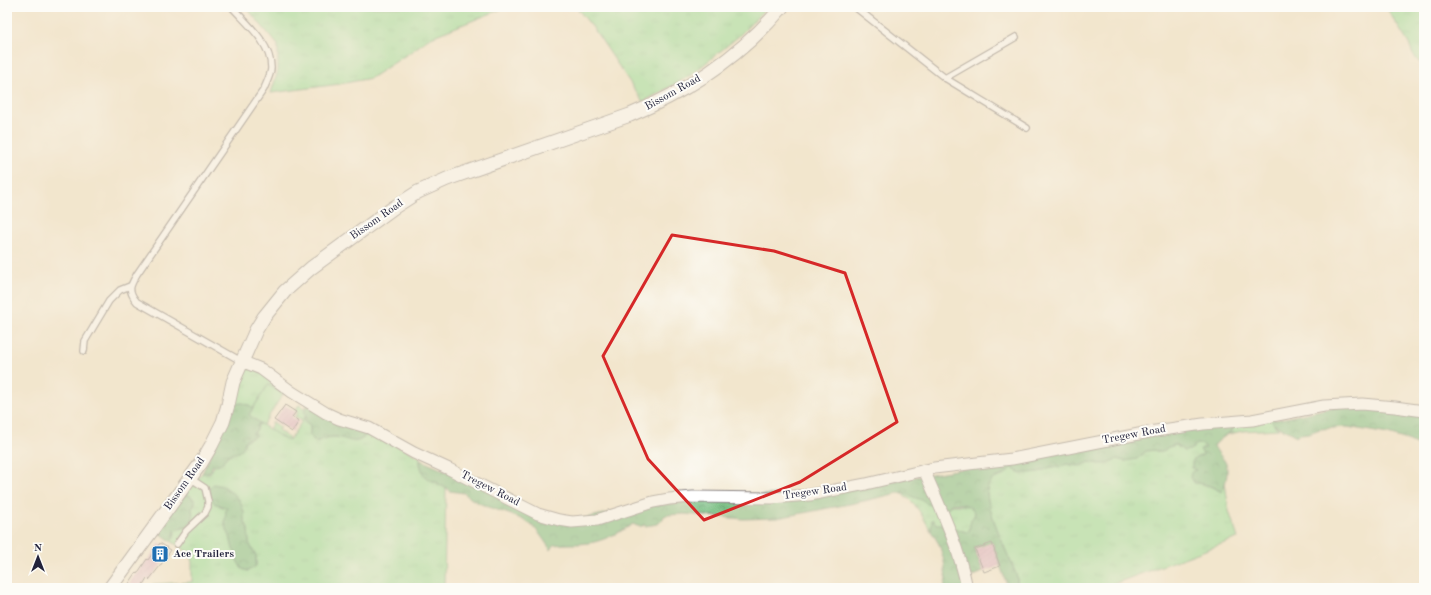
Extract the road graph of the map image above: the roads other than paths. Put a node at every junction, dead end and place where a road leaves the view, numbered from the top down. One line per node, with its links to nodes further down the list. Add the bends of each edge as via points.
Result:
1 (232, 7): 7 (lane, via 269,51 271,70 264,89)
2 (782, 7): 9 (street, Bissom Road, via 758,33 725,61 660,102 630,116 447,179 418,192 393,208 311,268 285,291 260,323)
3 (855, 7): 5 (lane)
4 (1016, 36): 5 (lane)
5 (945, 78): 6 (lane)
6 (1027, 128)
7 (130, 286): 8 (lane, via 120,290 109,301 85,341); 9 (lane, via 131,294 137,302)
8 (84, 351)
9 (241, 361): 11 (street, Tregew Road, via 261,369 326,413 369,428 516,503 565,521 597,520 669,499 796,496 866,484); 12 (street, Bissom Road, via 223,422 212,446)
10 (1424, 411): 11 (street, Tregew Road, via 1378,405 1332,405 1260,419 1179,427 1012,459)
11 (924, 470): 15 (street, via 952,537)
12 (190, 478): 13 (lane, via 205,488 208,507); 14 (street, Bissom Road)
13 (176, 544)
14 (110, 588)
15 (966, 588)

